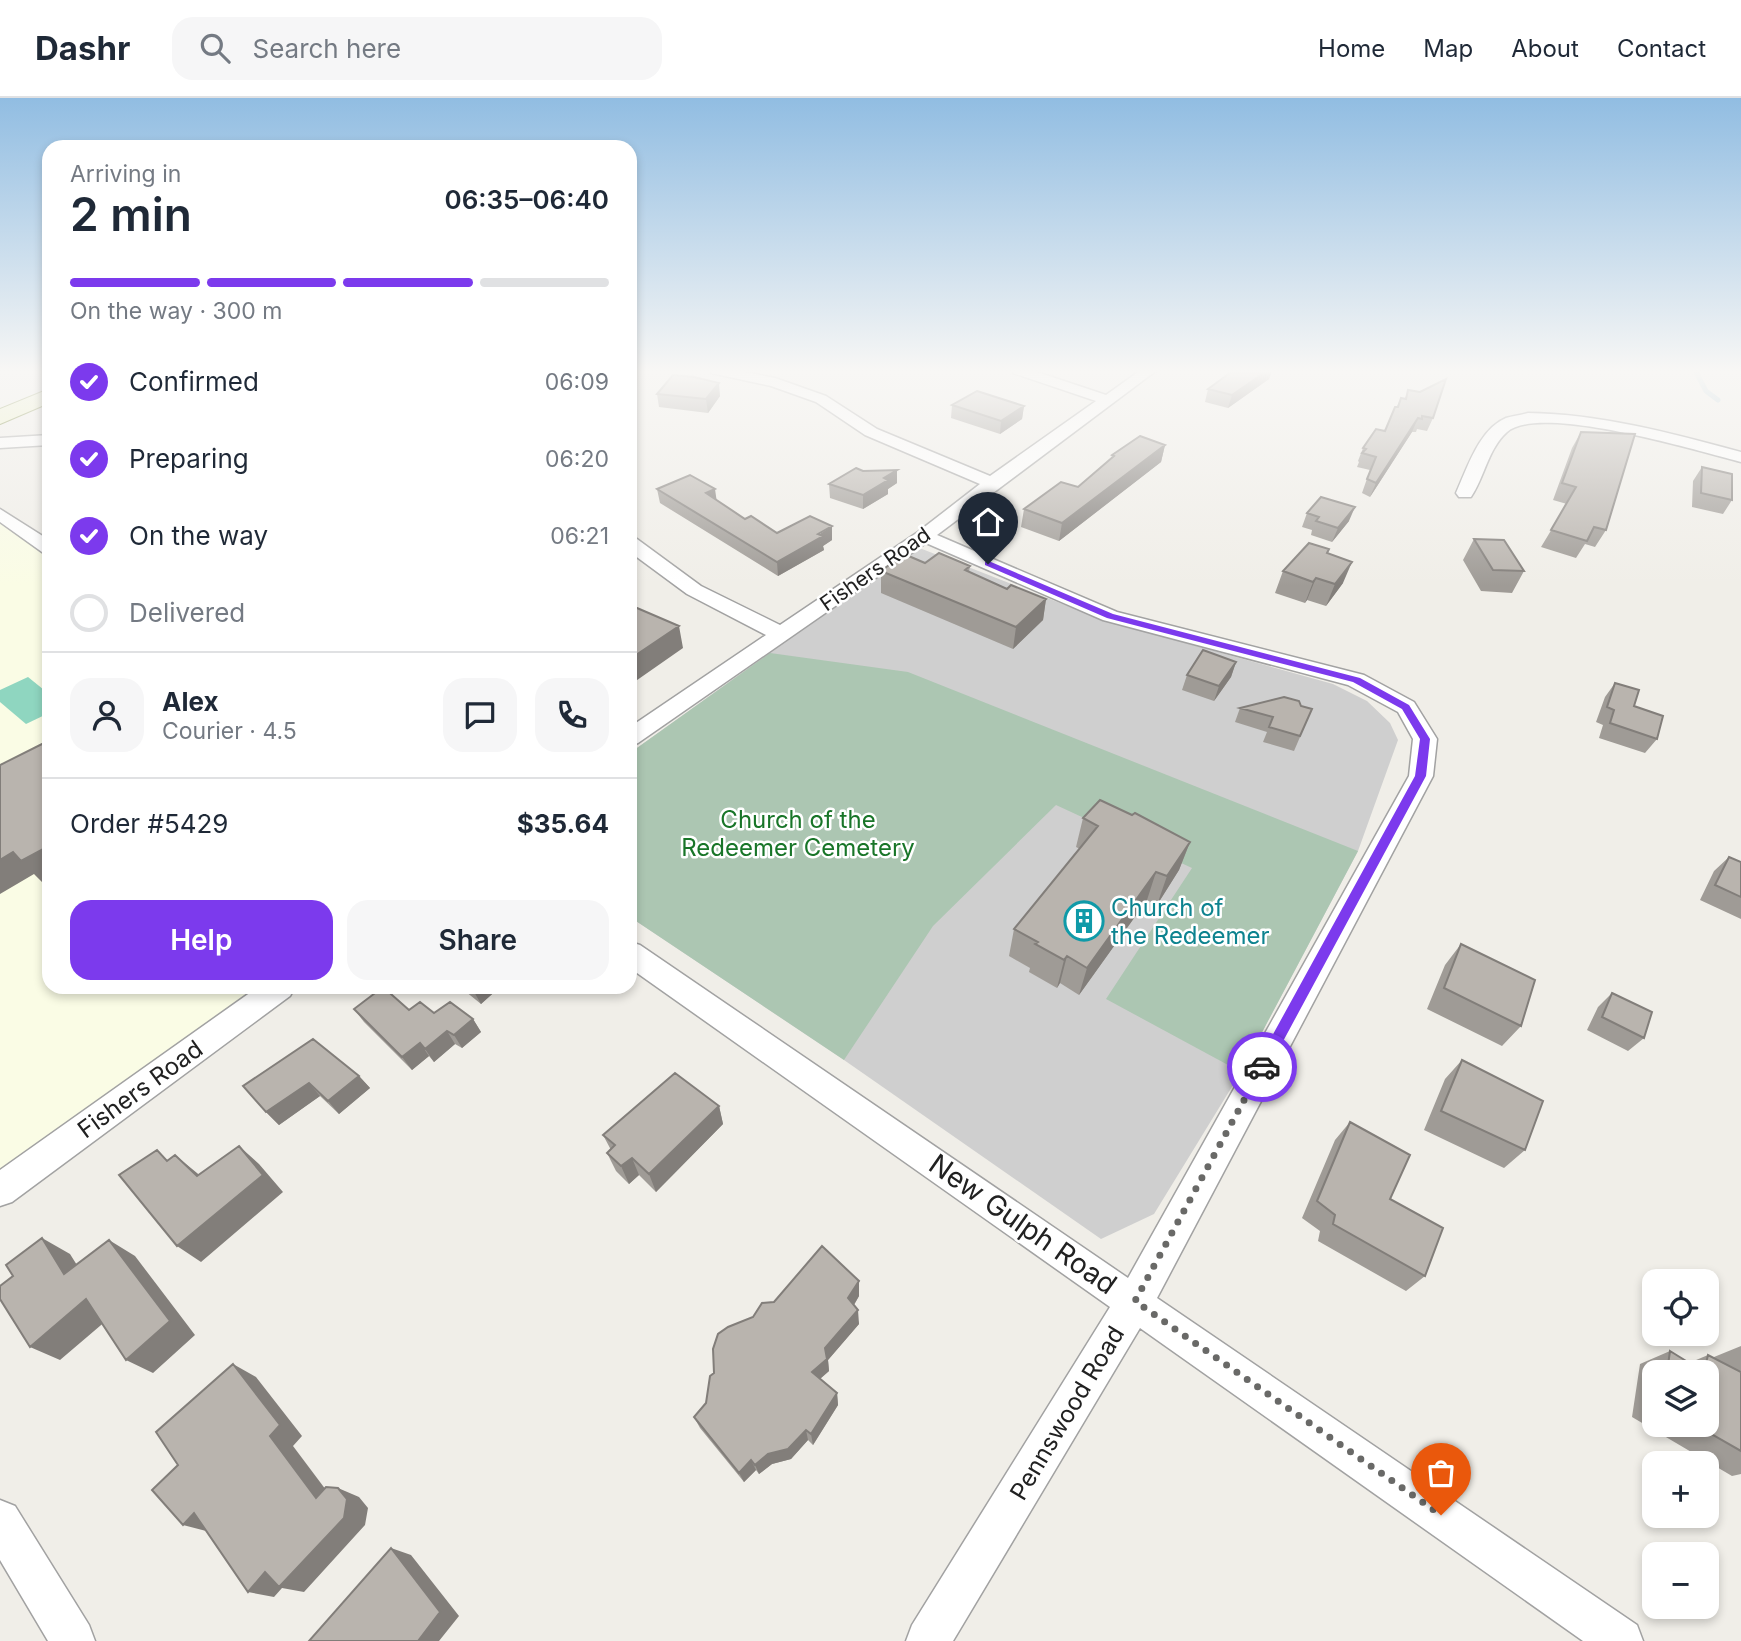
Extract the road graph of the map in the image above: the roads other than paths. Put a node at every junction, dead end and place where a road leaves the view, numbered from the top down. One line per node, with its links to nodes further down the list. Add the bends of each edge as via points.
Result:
1 (895, 442): 6 (street)
2 (1048, 442): 6 (street, Fishers Road)
3 (1490, 442): 7 (street)
4 (1674, 442): 5 (street)
5 (1741, 457)
6 (992, 482): 9 (street, Fishers Road)
7 (1465, 493)
8 (0, 514): 10 (street)
9 (924, 536): 12 (street, Fishers Road); 17 (street, Pennswood Road, via 1110,616 1356,680 1406,707 1425,739 1420,776)
10 (42, 543)
11 (637, 548): 12 (street, via 694,590)
12 (781, 634): 13 (street, Fishers Road)
13 (637, 733)
14 (637, 958): 17 (street, New Gulph Road)
15 (270, 994): 16 (street, Fishers Road)
16 (0, 1191)
17 (1135, 1301): 20 (street, Pennswood Road); 21 (street, New Gulph Road)
18 (0, 1521): 19 (street)
19 (73, 1641)
20 (928, 1641)
21 (1621, 1641)

